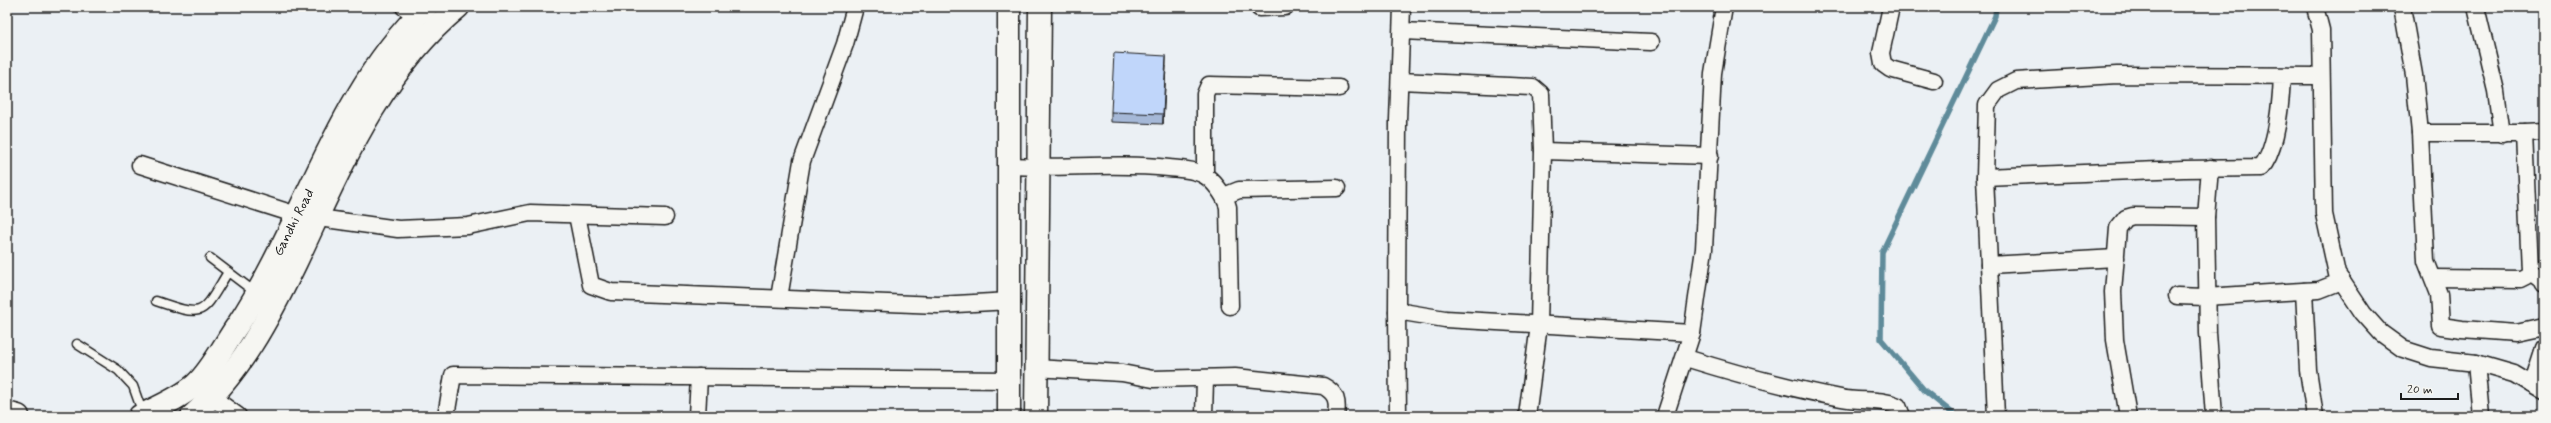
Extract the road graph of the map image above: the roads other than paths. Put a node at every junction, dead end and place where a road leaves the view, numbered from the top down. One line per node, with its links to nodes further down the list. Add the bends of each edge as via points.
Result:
1 (458, 7): 36 (main road, via 417,44 388,83)
2 (855, 7): 50 (street, via 845,44 802,161)
3 (1009, 7): 28 (main road)
4 (1040, 7): 29 (main road)
5 (1285, 7): 12 (street)
6 (1402, 7): 14 (street)
7 (1724, 7): 26 (street, via 1713,72)
8 (1890, 7): 19 (street, via 1881,53 1883,64 1890,69)
9 (2316, 7): 17 (street, via 2321,30)
10 (2402, 7): 22 (street, via 2414,75)
11 (2476, 7): 24 (street, via 2496,91)
12 (1258, 8)
13 (415, 10): 36 (main road, Gandhi Road, via 352,103)
14 (1402, 31): 15 (street); 18 (street)
15 (1651, 42)
16 (2282, 76): 17 (street); 30 (street, via 2279,118 2267,161 2261,168); 32 (street, via 2117,75 2016,81 1998,90 1987,105)
17 (2321, 76): 45 (street, via 2324,214 2337,274)
18 (1400, 80): 25 (street, via 1533,87 1541,94 1543,100); 54 (street)
19 (1934, 82)
20 (1339, 88): 31 (street, via 1209,85 1205,94)
21 (2544, 132): 23 (street)
22 (2420, 133): 24 (street); 43 (street, via 2426,261)
23 (2524, 133): 24 (street); 44 (street)
24 (2502, 134)
25 (1543, 151): 26 (street); 55 (street)
26 (1710, 156): 57 (street, via 1704,249)
27 (140, 165): 36 (street)
28 (1010, 166): 29 (street); 52 (main road)
29 (1038, 168): 31 (street, via 1146,165 1194,171); 62 (main road)
30 (2210, 168): 32 (street); 38 (street)
31 (1204, 175): 34 (street)
32 (1985, 177): 41 (street)
33 (1337, 188): 34 (street, via 1239,190)
34 (1224, 196): 53 (street, via 1228,207)
35 (577, 214): 36 (street, via 530,213 468,226 398,229); 37 (street); 50 (street, via 590,285 611,292)
36 (307, 217): 47 (main road, Gandhi Road); 67 (main road, via 266,323)
37 (665, 217)
38 (2206, 217): 40 (street, via 2126,218 2118,228); 49 (street)
39 (210, 258): 42 (lane)
40 (2116, 258): 41 (street); 84 (street, via 2113,292 2115,340)
41 (1989, 265): 83 (street)
42 (228, 272): 47 (lane); 51 (lane, via 204,309 196,312 186,311)
43 (2434, 278): 44 (street); 56 (street, via 2439,294 2442,326 2462,330 2516,333)
44 (2540, 278)
45 (2342, 281): 46 (street, via 2319,290); 61 (street, via 2363,313 2381,333 2403,349 2431,358)
46 (2304, 291): 49 (street); 86 (street, via 2308,370)
47 (256, 294): 69 (main road, Gandhi Road, via 195,385)
48 (2177, 296): 49 (street)
49 (2209, 297): 85 (street, via 2208,333)
50 (779, 298): 52 (street, via 938,305)
51 (156, 301)
52 (1010, 301): 65 (main road)
53 (1230, 306)
54 (1397, 311): 55 (street, via 1445,319); 79 (street)
55 (1539, 325): 57 (street); 80 (street)
56 (2544, 327)
57 (1692, 333): 60 (street)
58 (77, 344): 69 (lane, via 118,370 133,386)
59 (2544, 348): 66 (street)
60 (1686, 358): 81 (street); 82 (street, via 1779,385 1829,396 1889,402 1898,406)
61 (2476, 363): 66 (street, via 2514,374); 87 (street)
62 (1035, 368): 64 (street, via 1122,373 1153,379); 76 (main road)
63 (699, 377): 65 (street); 73 (street, via 453,375); 74 (street)
64 (1205, 379): 77 (street); 78 (street, via 1235,377 1323,386 1336,397)
65 (1010, 380): 75 (main road)
66 (2538, 388)
67 (212, 398): 71 (main road); 72 (street)
68 (7, 413): 70 (main road)
69 (142, 415)
70 (18, 416)
71 (192, 416)
72 (238, 416)
73 (446, 416)
74 (697, 416)
75 (1009, 416)
76 (1036, 416)
77 (1204, 416)
78 (1336, 416)
79 (1398, 416)
80 (1527, 416)
81 (1665, 416)
82 (1902, 416)
83 (1996, 416)
84 (2128, 416)
85 (2214, 416)
86 (2315, 416)
87 (2481, 416)

